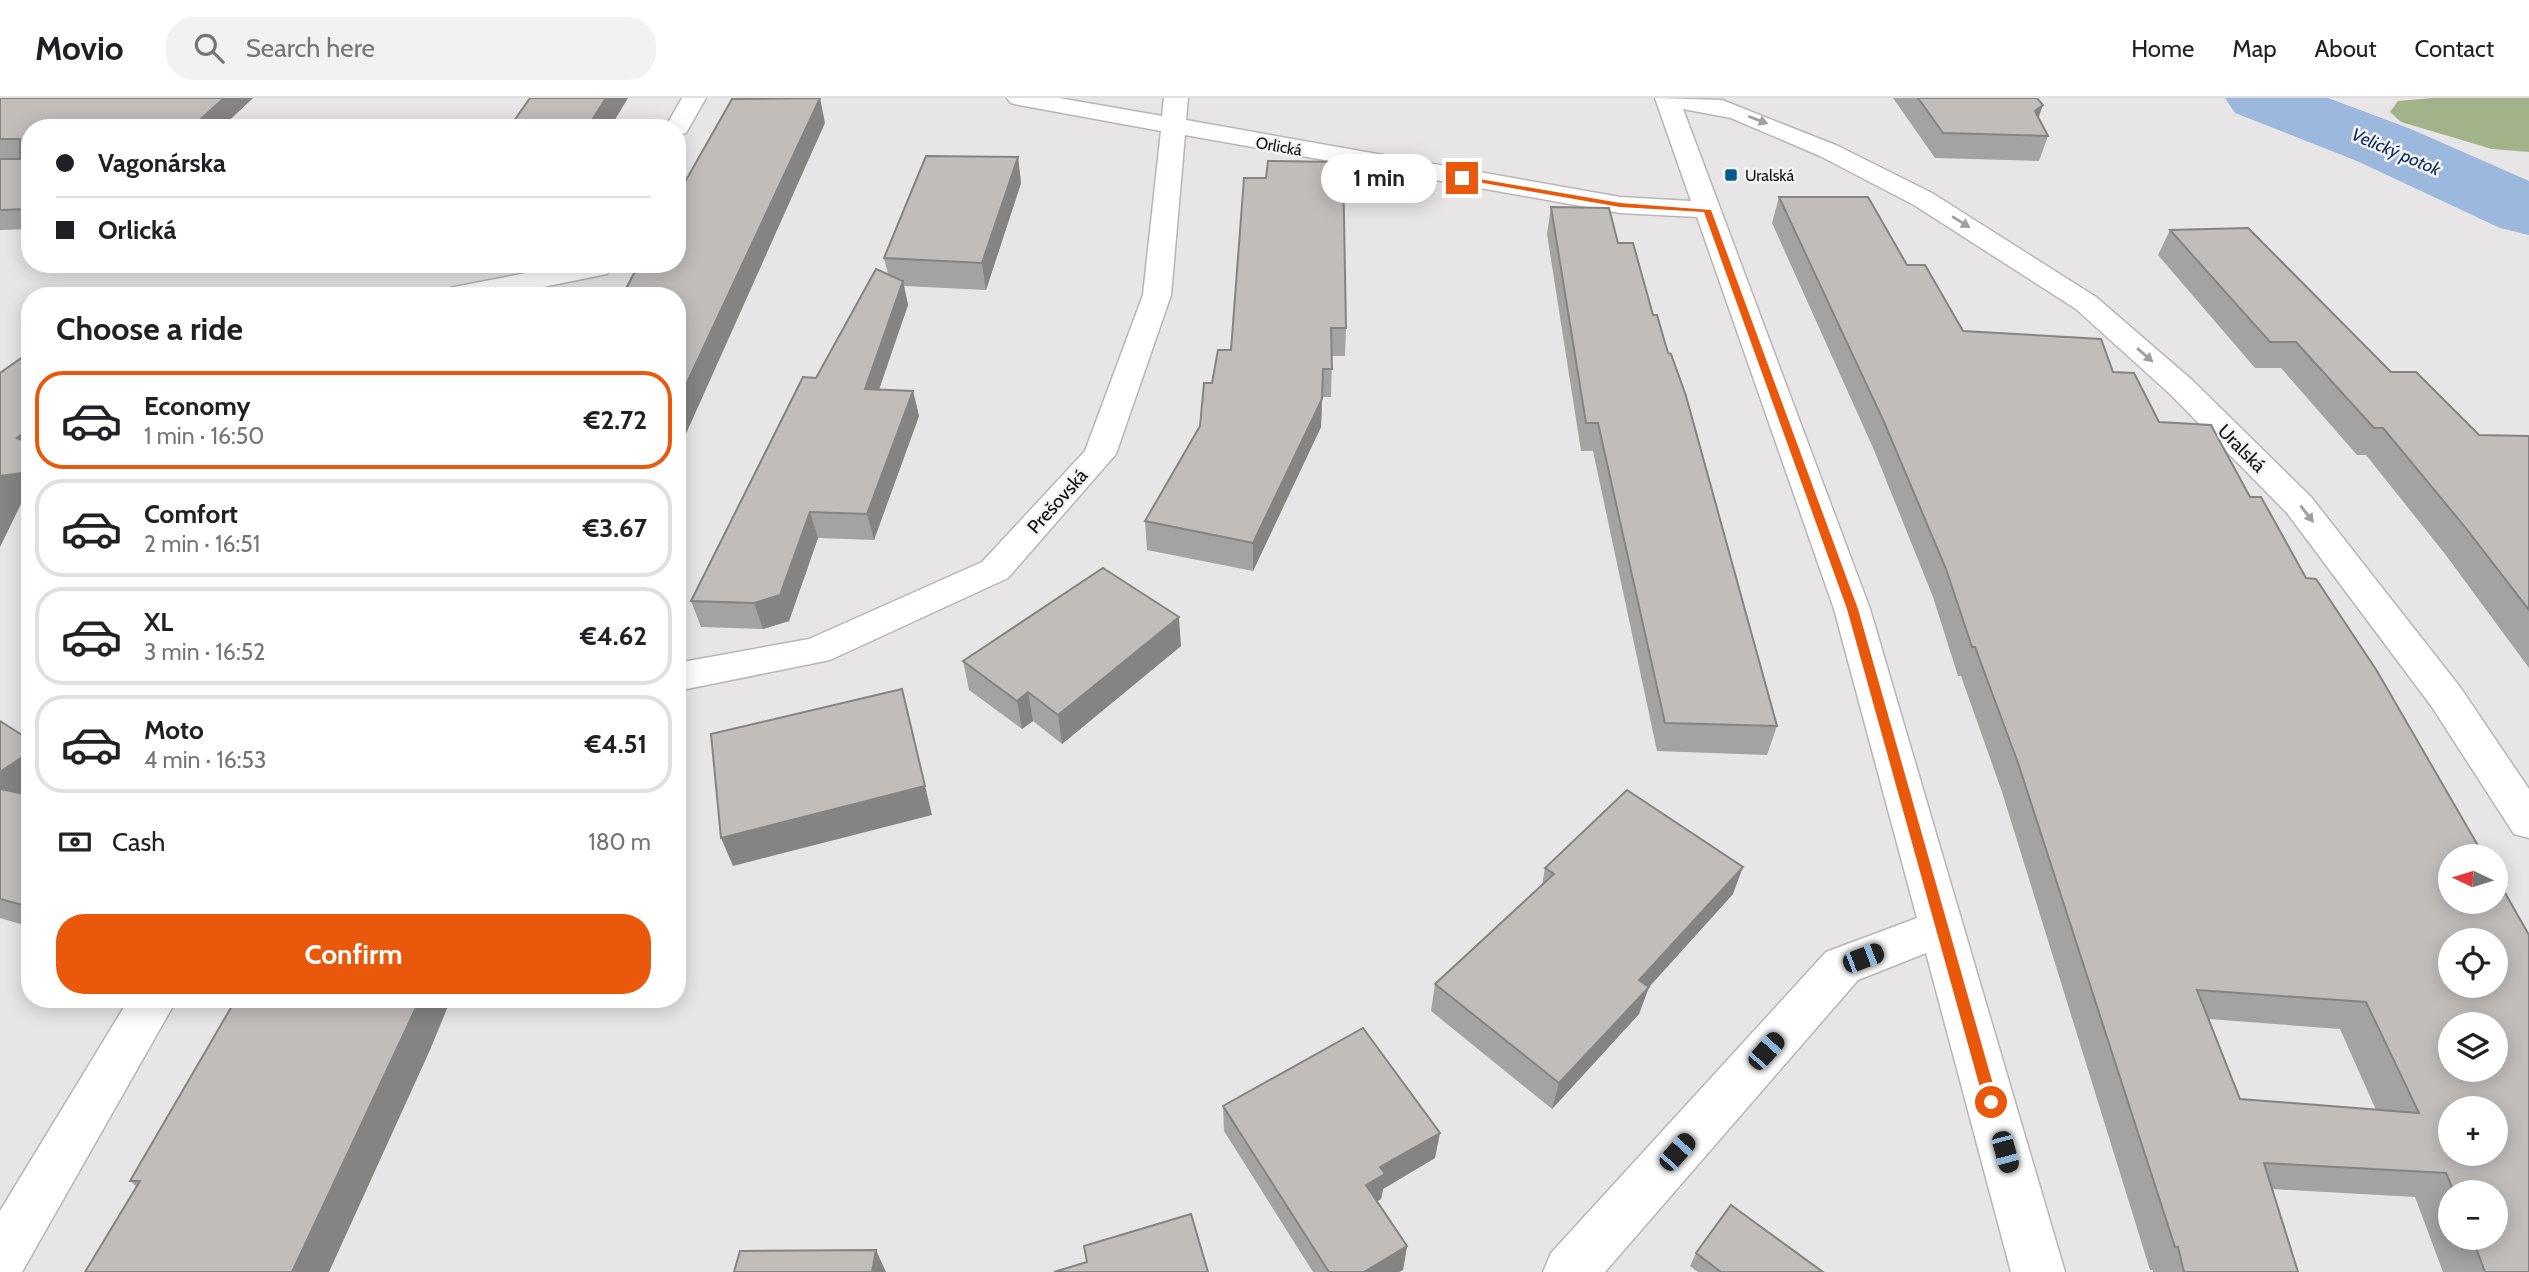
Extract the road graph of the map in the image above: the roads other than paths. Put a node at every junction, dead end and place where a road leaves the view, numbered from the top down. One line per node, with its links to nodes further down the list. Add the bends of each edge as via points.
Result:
1 (694, 98): 5 (street)
2 (1019, 98): 4 (street, Orlická)
3 (1667, 99): 6 (street); 10 (street, Uralská, one-way to 10, via 1741,113 1829,150 1923,198 2086,303 2181,387 2299,505 2446,696)
4 (1175, 113): 6 (street, Orlická, via 1620,205); 9 (street, Prešovská, via 1157,295 1100,454 995,570 817,651)
5 (682, 119)
6 (1707, 210): 11 (street, via 1852,609)
7 (564, 273): 8 (street)
8 (497, 287)
9 (686, 675)
10 (2529, 822)
11 (1942, 928): 14 (street, via 1842,966); 15 (street)
12 (149, 1008): 13 (street)
13 (0, 1260)
14 (1570, 1272)
15 (2038, 1272)

